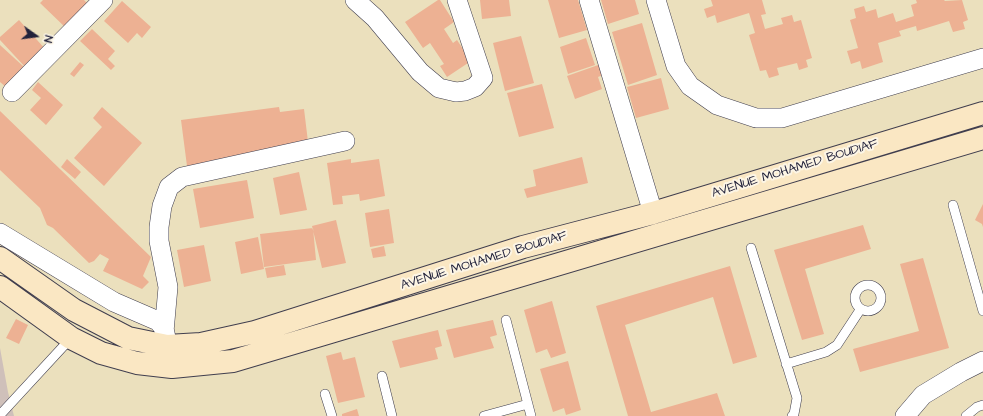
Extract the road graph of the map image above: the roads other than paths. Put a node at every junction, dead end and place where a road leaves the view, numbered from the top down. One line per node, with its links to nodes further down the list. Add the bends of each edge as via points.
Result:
1 (103, 0): 8 (street)
2 (355, 0): 6 (street)
3 (457, 0): 6 (street, via 483,78 475,87 466,91 456,92 439,88 420,72)
4 (589, 0): 13 (street)
5 (656, 0): 7 (street, via 676,66 690,86 718,104 756,118 782,118)
6 (374, 9)
7 (983, 58)
8 (12, 92)
9 (983, 113): 13 (main road, AVENUE MOHAMED BOUDIAF)
10 (983, 138): 25 (main road, AVENUE MOHAMED BOUDIAF, via 233,361)
11 (345, 141): 22 (street, via 182,176 169,187 162,206 159,227 159,241 168,287)
12 (953, 205): 19 (lane)
13 (653, 213): 22 (main road, AVENUE MOHAMED BOUDIAF, via 523,247 255,332 202,344)
14 (0, 233): 22 (street, via 114,302 158,321 164,328)
15 (751, 248): 24 (lane)
16 (0, 258): 22 (main road, AVENUE MOHAMED BOUDIAF, via 74,310 128,338)
17 (0, 287): 21 (main road, AVENUE MOHAMED BOUDIAF)
18 (860, 310): 24 (lane, via 837,345 826,352)
19 (983, 311)
20 (506, 320): 28 (lane)
21 (72, 338): 25 (main road, AVENUE MOHAMED BOUDIAF, via 101,353 137,363); 30 (lane)
22 (166, 339): 25 (street)
23 (983, 361): 36 (street, via 923,395)
24 (786, 364): 35 (lane, via 797,398)
25 (172, 367)
26 (382, 376): 32 (lane)
27 (326, 394): 31 (lane)
28 (528, 404): 33 (lane); 34 (lane)
29 (983, 405): 37 (lane)
30 (0, 415)
31 (332, 416)
32 (392, 416)
33 (484, 416)
34 (531, 416)
35 (792, 416)
36 (905, 416)
37 (966, 416)

